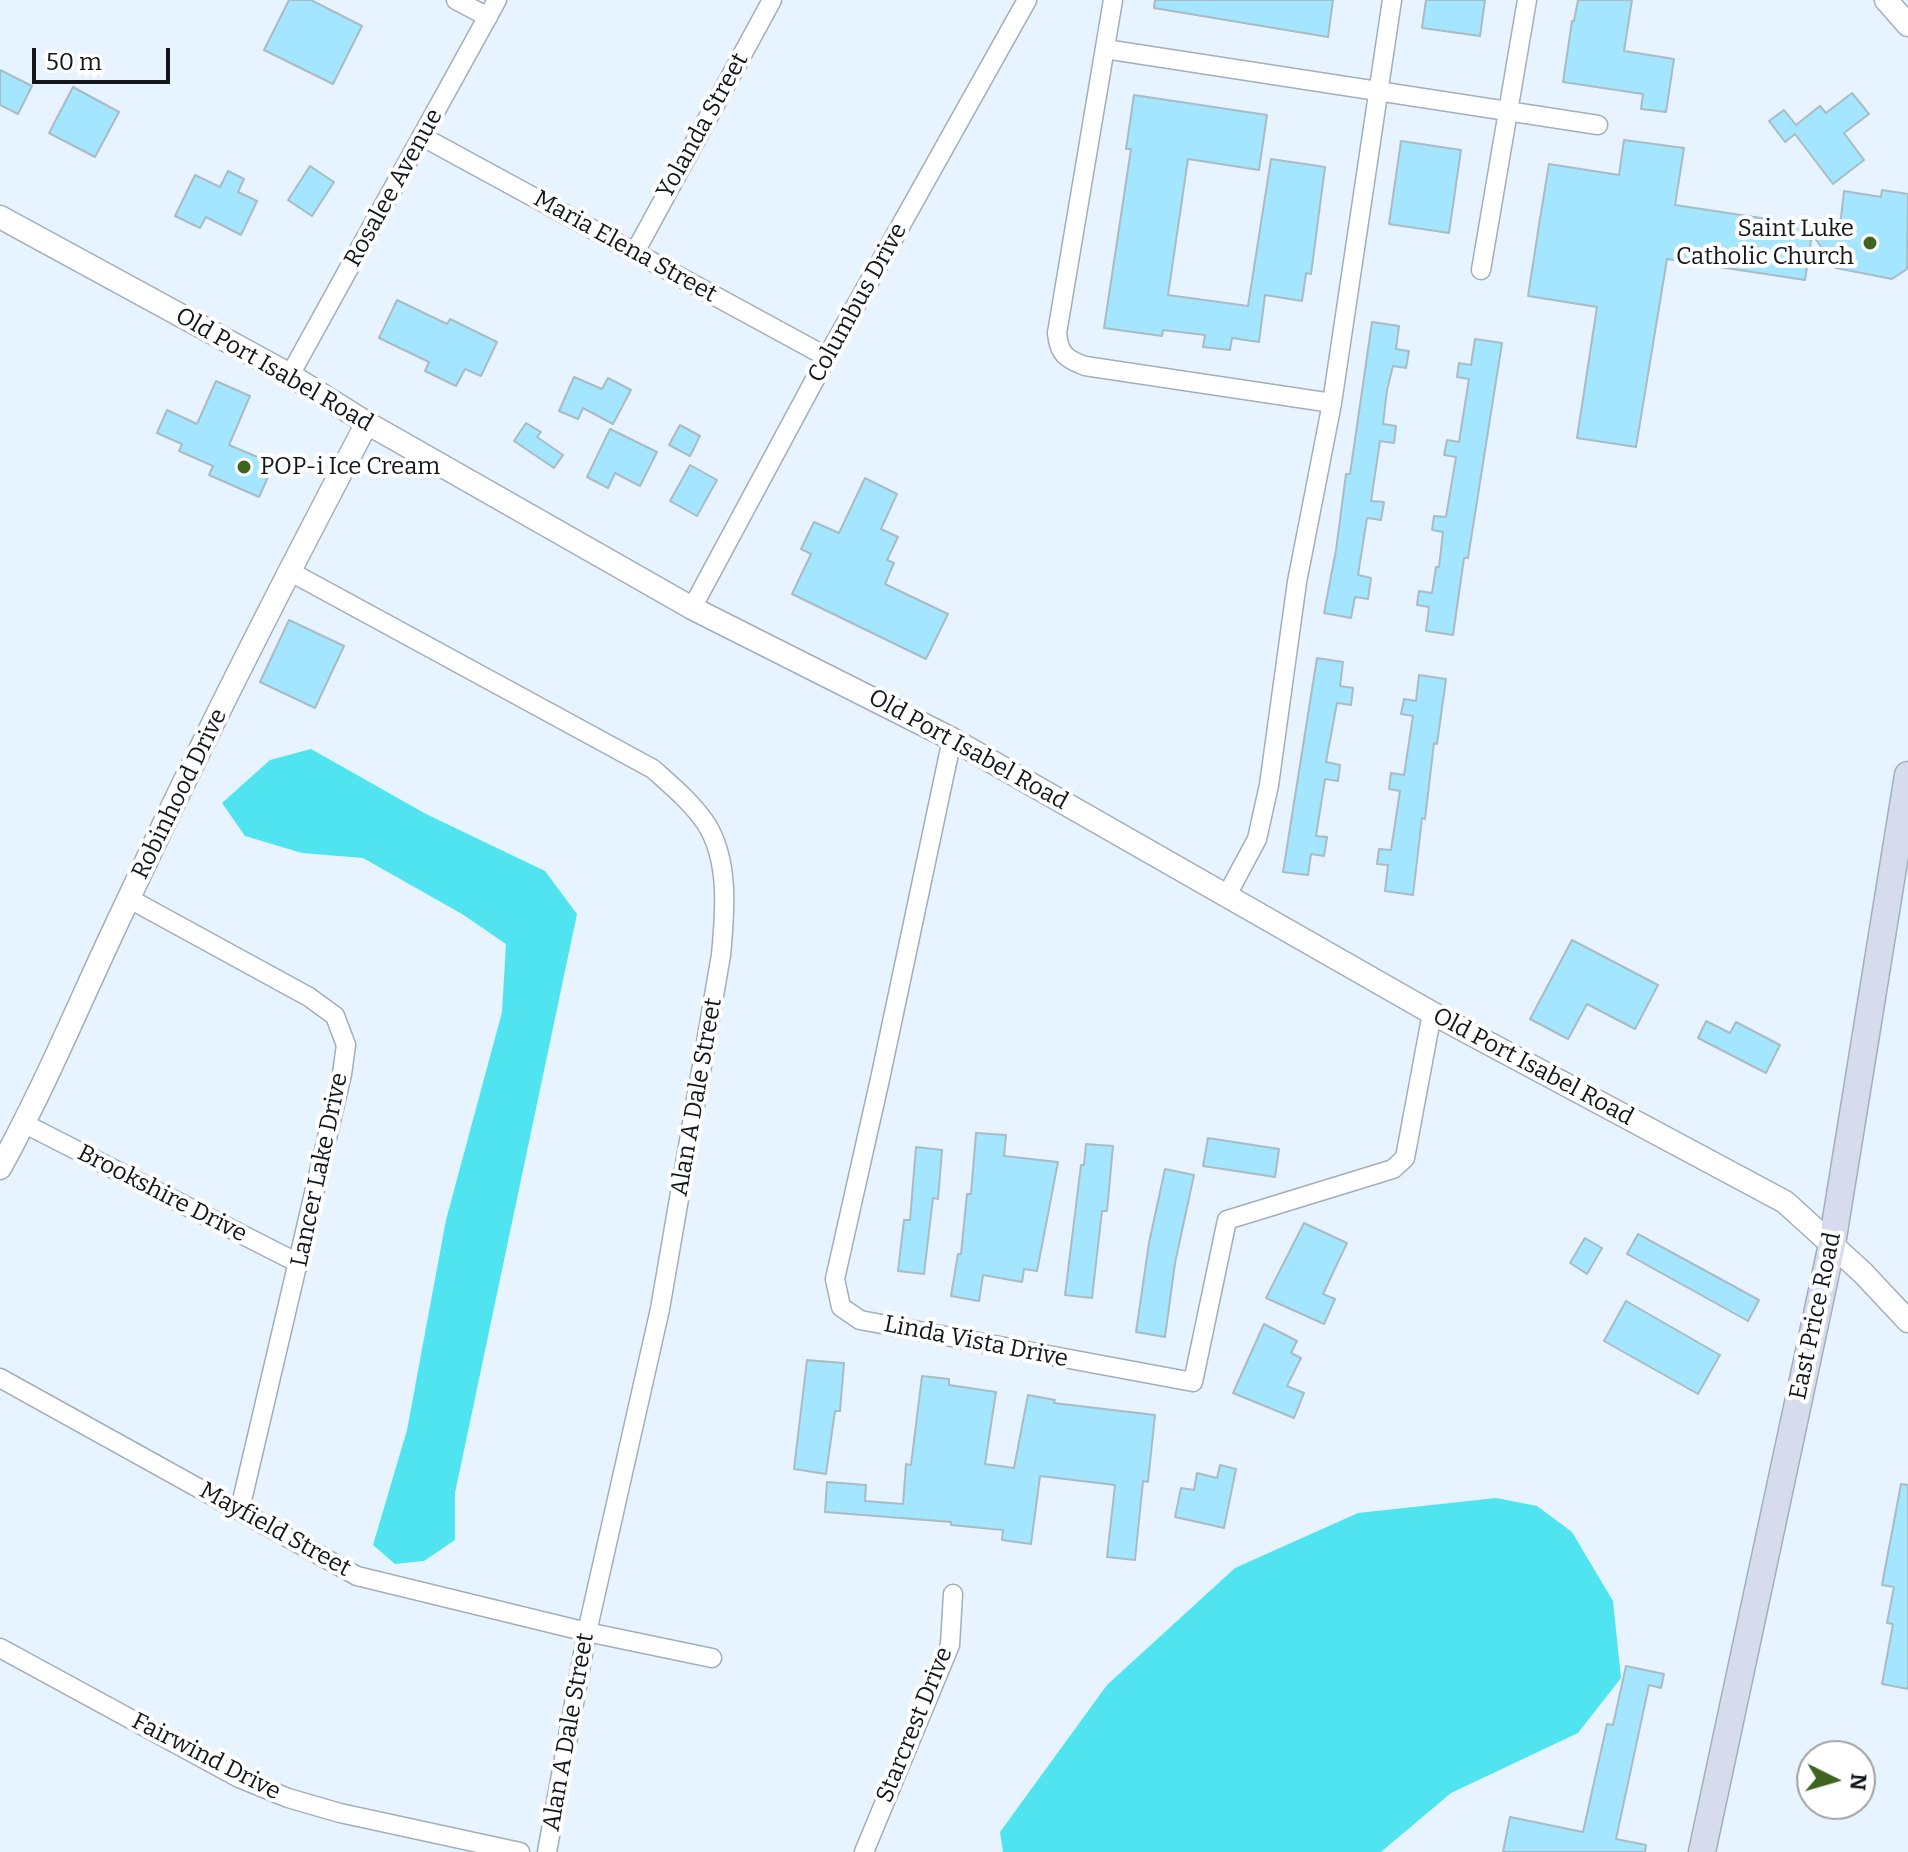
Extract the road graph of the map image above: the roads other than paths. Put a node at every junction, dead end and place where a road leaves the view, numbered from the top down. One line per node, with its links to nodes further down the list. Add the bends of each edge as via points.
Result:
1 (456, 0): 9 (street)
2 (497, 0): 9 (street, Rosalee Avenue)
3 (772, 0): 17 (street, Yolanda Street)
4 (1027, 0): 19 (street, Columbus Drive)
5 (1113, 0): 11 (street)
6 (1392, 0): 12 (street)
7 (1527, 0): 13 (street)
8 (1886, 0): 10 (street)
9 (488, 17): 15 (street, Rosalee Avenue)
10 (1908, 25)
11 (1105, 49): 12 (street); 21 (street, via 1057,333 1062,354 1085,366)
12 (1378, 93): 13 (street); 21 (street)
13 (1508, 112): 14 (street); 18 (street)
14 (1598, 125)
15 (423, 137): 17 (street, Maria Elena Street); 20 (street, Rosalee Avenue)
16 (0, 217): 20 (street, Old Port Isabel Road)
17 (635, 252): 19 (street, Maria Elena Street)
18 (1481, 270)
19 (827, 357): 24 (street, Columbus Drive)
20 (290, 375): 22 (street, Old Port Isabel Road)
21 (1332, 403): 27 (street, via 1297,582 1269,785 1257,839)
22 (367, 423): 23 (street, Robinhood Drive); 24 (street, Old Port Isabel Road)
23 (289, 571): 28 (street, Robinhood Drive); 38 (street, Alan A Dale Street, via 653,769 707,825 721,865 721,955 666,1278)
24 (692, 608): 25 (street, Old Port Isabel Road)
25 (952, 739): 27 (street, Old Port Isabel Road); 29 (street, Linda Vista Drive, via 835,1279 841,1307 860,1320 1193,1382 1227,1220 1393,1169 1405,1158)
26 (1908, 777): 32 (main road, East Price Road)
27 (1227, 895): 29 (street, Old Port Isabel Road)
28 (128, 898): 30 (street, Robinhood Drive); 33 (street, Lancer Lake Drive, via 335,1016 346,1045 342,1074)
29 (1432, 1013): 32 (street, Old Port Isabel Road, via 1785,1202)
30 (25, 1124): 31 (street, Robinhood Drive); 33 (street, Brookshire Drive)
31 (0, 1168)
32 (1832, 1244): 34 (street, Old Port Isabel Road); 44 (main road, East Price Road)
33 (300, 1264): 36 (street, Lancer Lake Drive)
34 (1908, 1321)
35 (0, 1378): 36 (street, Mayfield Street)
36 (240, 1509): 38 (street, Mayfield Street, via 357,1576)
37 (953, 1594): 43 (street, Starcrest Drive, via 950,1645)
38 (587, 1632): 40 (street, Mayfield Street); 42 (street, Alan A Dale Street)
39 (0, 1648): 41 (street, Fairwind Drive, via 239,1778 288,1798)
40 (712, 1658)
41 (520, 1852)
42 (547, 1852)
43 (864, 1852)
44 (1702, 1852)

